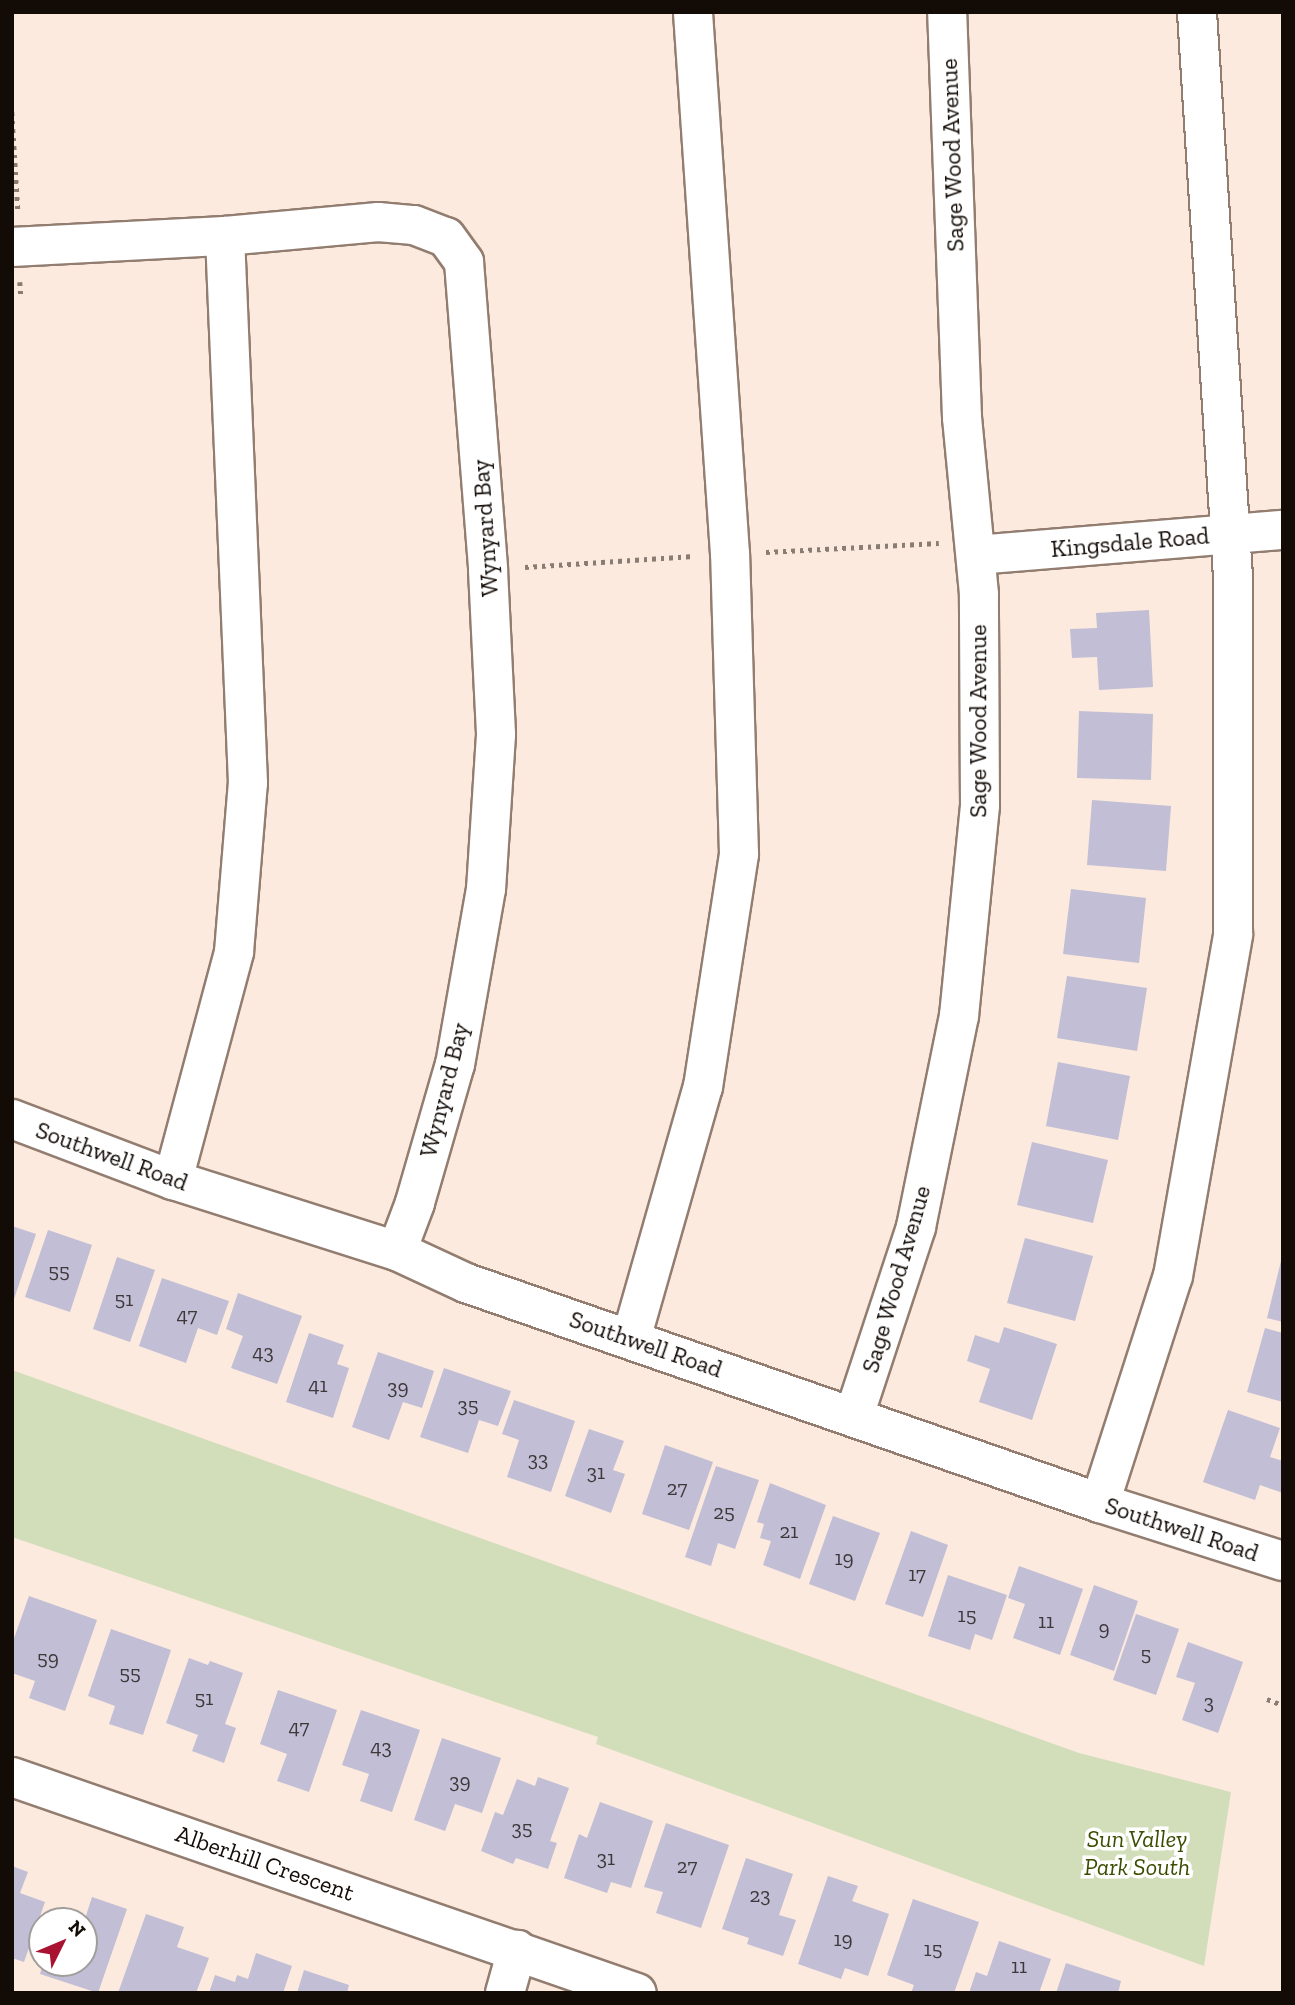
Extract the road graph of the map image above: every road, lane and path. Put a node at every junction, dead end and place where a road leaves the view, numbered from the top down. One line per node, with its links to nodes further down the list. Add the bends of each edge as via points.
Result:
1 (693, 12): 14 (street, via 730,554 739,854 703,1087)
2 (947, 12): 10 (street, Sage Wood Avenue, via 962,417)
3 (1198, 12): 9 (street)
4 (12, 112): 6 (path)
5 (225, 236): 6 (street, Wynyard Bay); 12 (street, via 248,782 234,952); 13 (street, Wynyard Bay, via 378,222 414,225 446,237 464,262 496,735 486,889 455,1064)
6 (16, 247): 7 (path)
7 (21, 295)
8 (1283, 530): 9 (street, Kingsdale Road)
9 (1230, 533): 10 (street, Kingsdale Road); 16 (street, via 1233,934 1173,1276)
10 (977, 555): 15 (street, Sage Wood Avenue, via 980,805 959,1016 916,1227)
11 (12, 1119): 12 (street, Southwell Road)
12 (173, 1180): 13 (street, Southwell Road)
13 (397, 1251): 14 (street, Southwell Road, via 466,1283)
14 (631, 1339): 15 (street, Southwell Road)
15 (854, 1416): 16 (street, Southwell Road)
16 (1100, 1503): 17 (street, Southwell Road)
17 (1283, 1561)
18 (1267, 1699): 19 (path)
19 (1283, 1705)
20 (12, 1777): 21 (street, Alberhill Crescent)
21 (517, 1950): 22 (street); 23 (street, Alberhill Crescent)
22 (505, 1993)
23 (637, 1993)

